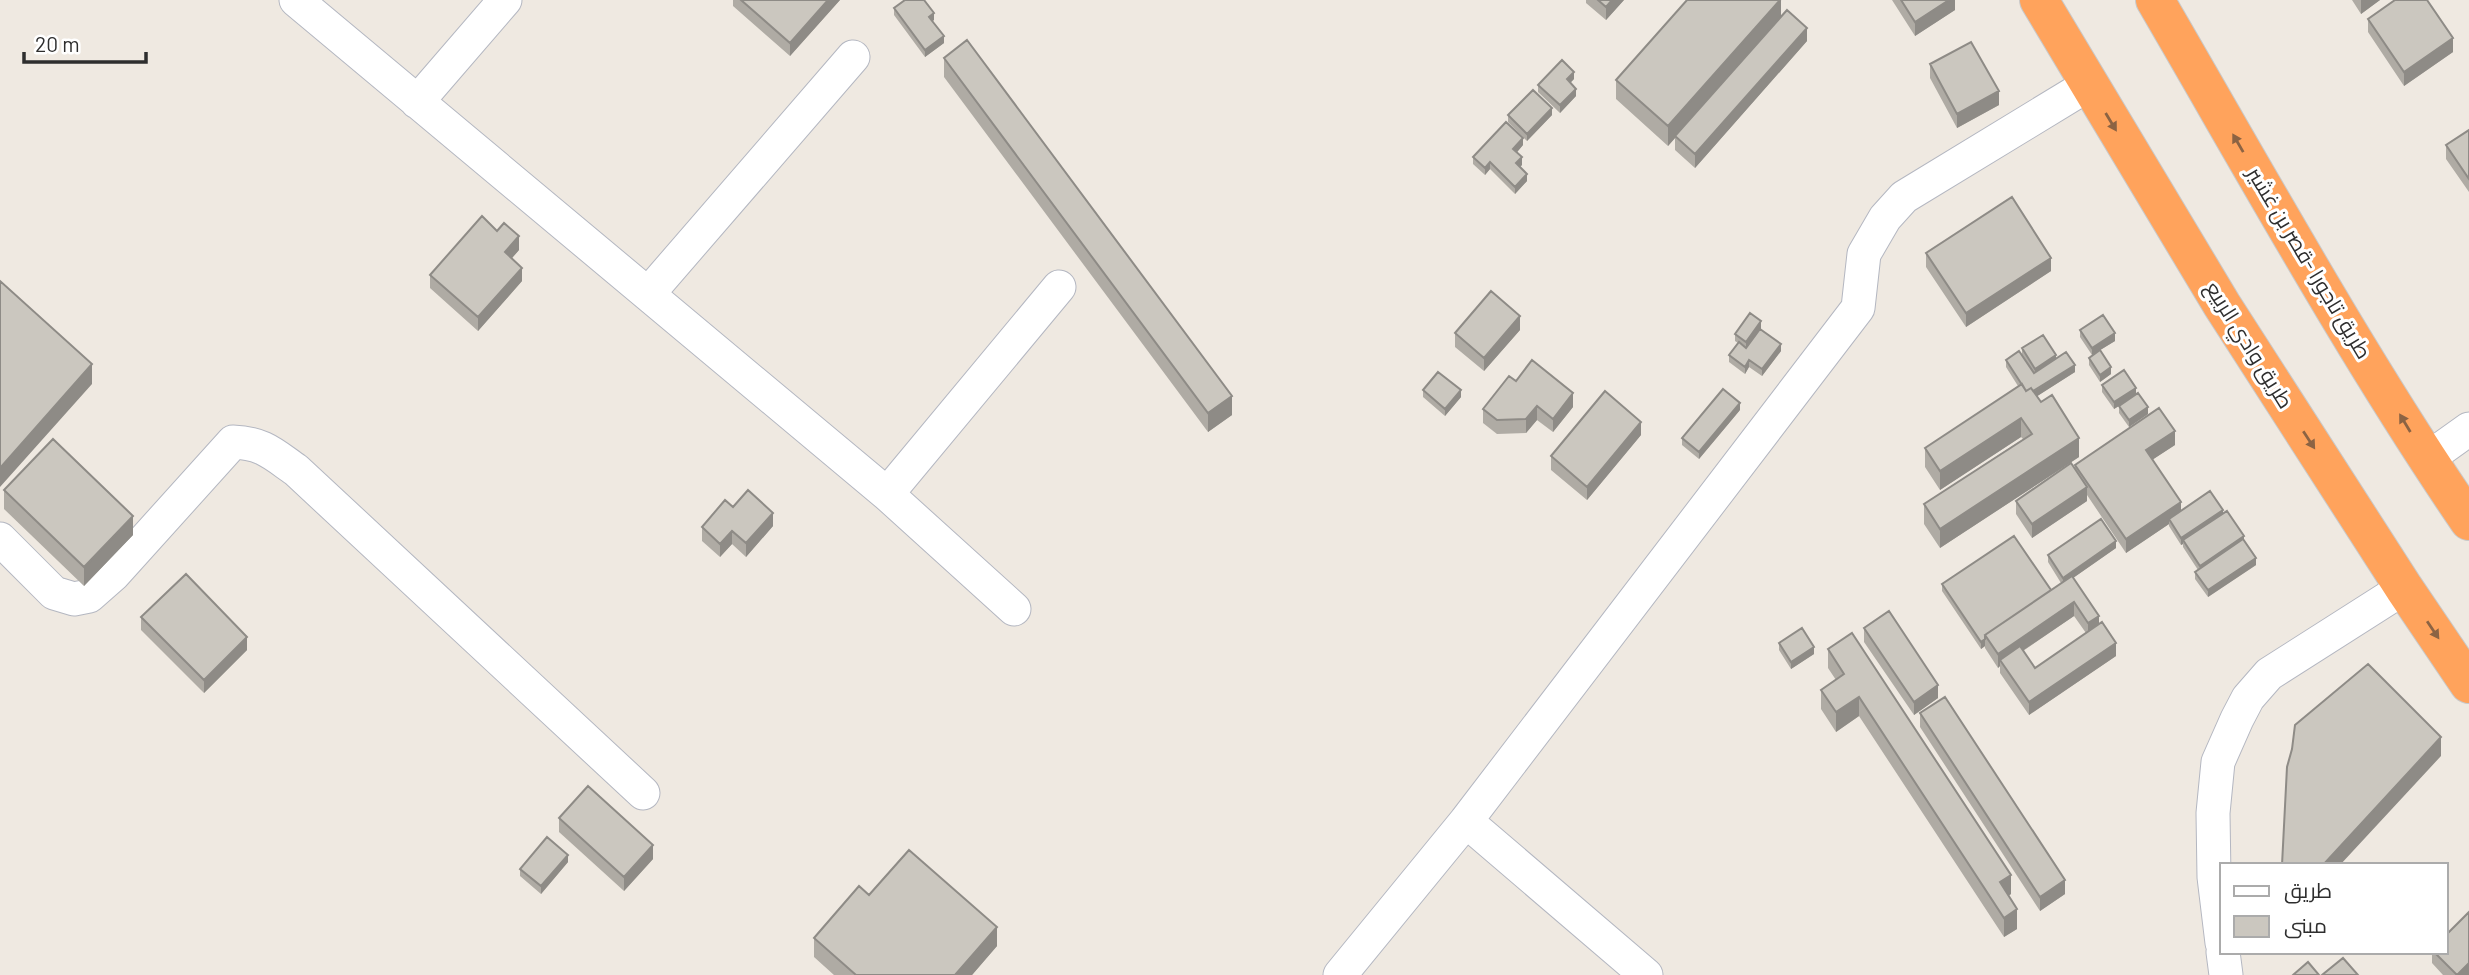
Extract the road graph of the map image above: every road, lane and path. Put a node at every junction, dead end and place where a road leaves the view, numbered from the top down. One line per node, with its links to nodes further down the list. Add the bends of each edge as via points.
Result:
1 (296, 0): 7 (street)
2 (505, 0): 7 (street)
3 (2039, 0): 6 (highway, طريق وادي الربيع)
4 (2155, 0): 11 (highway, طريق تاجورا -قصر بن غشير, one-way to 4)
5 (853, 57): 9 (street)
6 (2088, 85): 15 (highway, طريق وادي الربيع, one-way to 15, via 2222,305); 19 (street, via 1904,197 1885,218 1864,254 1858,308)
7 (417, 102): 9 (street)
8 (1059, 287): 12 (street)
9 (648, 294): 12 (street)
10 (2469, 429): 11 (street)
11 (2427, 459): 13 (highway, طريق تاجورا -قصر بن غشير)
12 (887, 494): 16 (street)
13 (2469, 521)
14 (0, 539): 18 (street, via 54,593 74,599 89,596 233,442 251,442 296,470)
15 (2404, 588): 17 (highway, طريق وادي الربيع, one-way to 17); 20 (street, via 2269,674 2248,698 2218,762 2213,813)
16 (1014, 609)
17 (2469, 684)
18 (643, 793)
19 (1466, 821): 22 (street); 23 (street)
20 (2220, 926)
21 (2223, 954): 24 (street)
22 (1340, 975)
23 (1646, 975)
24 (2226, 975)

